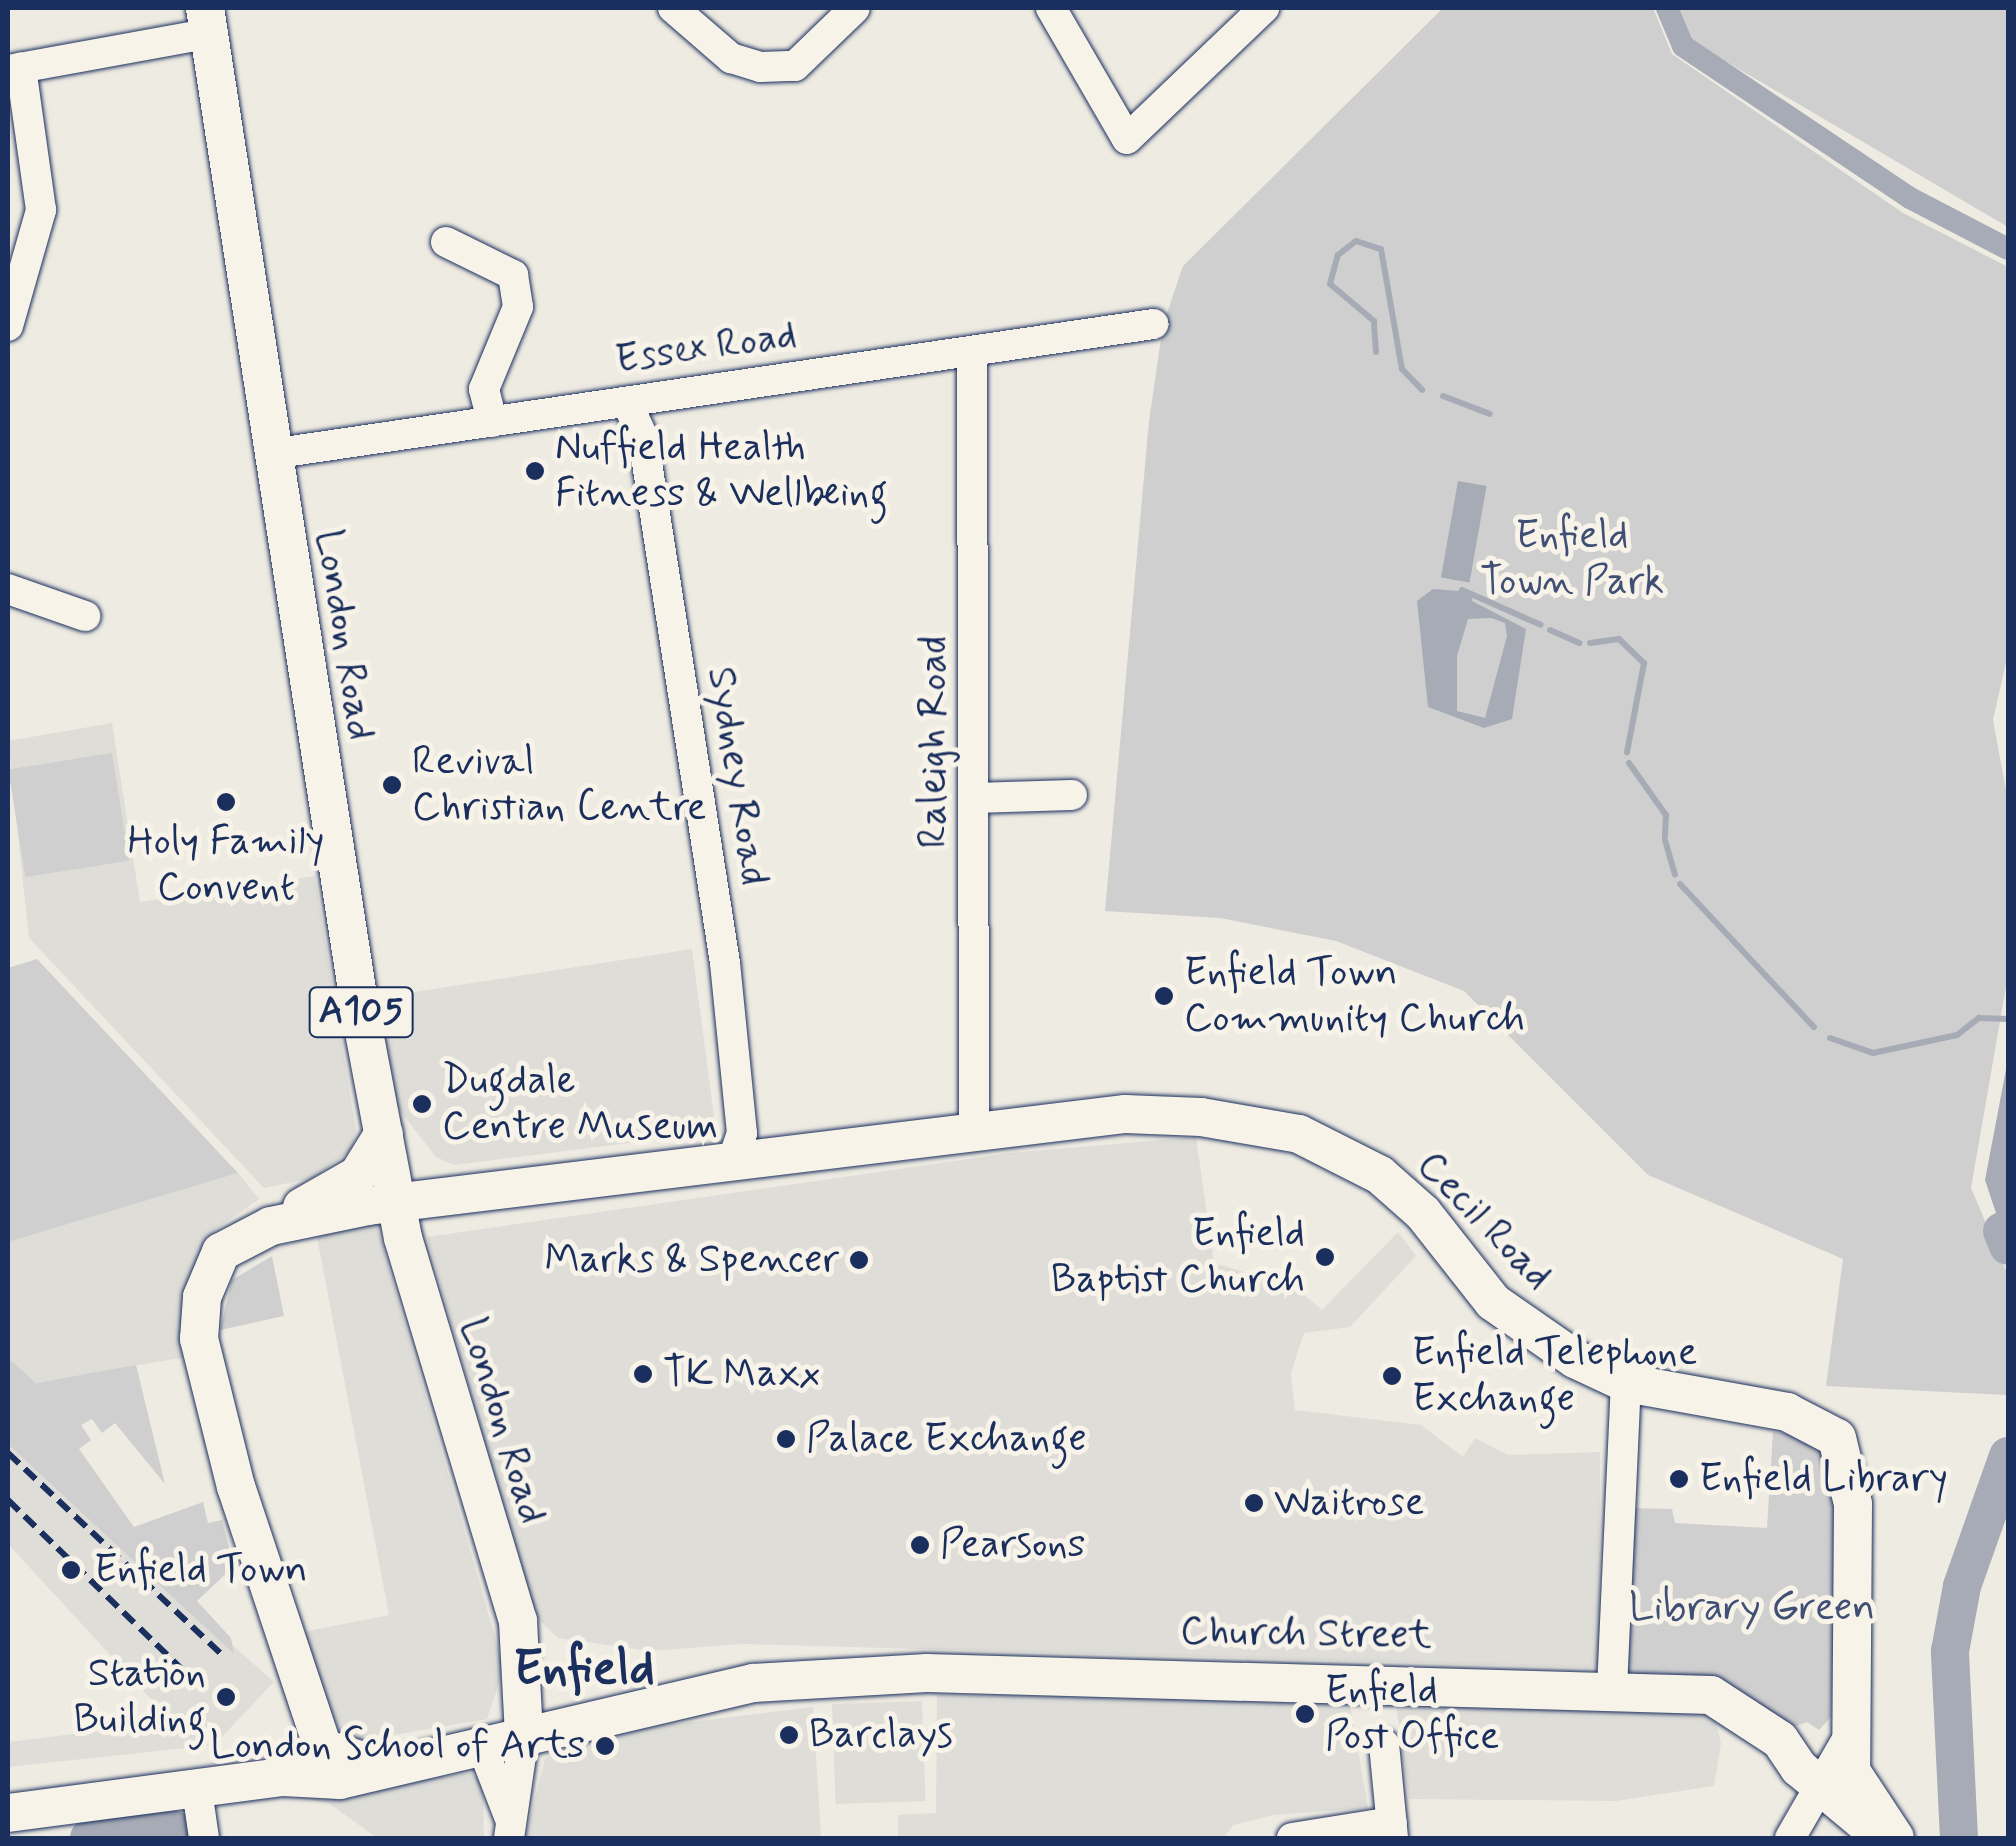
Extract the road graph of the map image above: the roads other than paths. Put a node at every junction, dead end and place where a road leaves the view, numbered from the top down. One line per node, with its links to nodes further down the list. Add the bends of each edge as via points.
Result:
1 (673, 8): 2 (street, via 731,58 762,67 795,66)
2 (855, 8)
3 (1051, 8): 4 (street, via 1128,139)
4 (1264, 8)
5 (206, 21): 6 (street); 13 (main road, London Road / A105)
6 (14, 68): 9 (street, via 41,210)
7 (446, 242): 12 (street, via 513,275 518,307 484,389)
8 (1153, 324): 10 (street, Essex Road)
9 (8, 326)
10 (972, 351): 11 (street, Essex Road); 17 (street, Raleigh Road)
11 (628, 406): 12 (street, Essex Road); 20 (street, Sydney Road, via 644,437 725,963 742,1133)
12 (492, 422): 13 (street, Essex Road)
13 (271, 454): 18 (main road, London Road / A105)
14 (8, 590): 15 (street)
15 (86, 616)
16 (1072, 795): 17 (street)
17 (974, 798): 19 (street, Raleigh Road)
18 (384, 1132): 21 (main road, London Road / A105); 22 (main road, via 358,1175)
19 (974, 1132): 20 (main road, Cecil Road); 23 (main road, Cecil Road, via 1125,1114 1299,1134 1380,1175 1534,1336)
20 (732, 1162): 21 (main road, Cecil Road)
21 (399, 1203): 22 (main road, Cecil Road); 25 (main road, London Road, via 463,1458 518,1621)
22 (271, 1226): 28 (main road, via 221,1252 202,1297 198,1339 284,1647)
23 (1626, 1382): 24 (street); 26 (main road, Cecil Road, via 1787,1412 1824,1426 1843,1447 1853,1504)
24 (1612, 1690): 25 (main road, Church Street, via 806,1676); 29 (main road, Church Street, via 1711,1695)
25 (524, 1735): 30 (main road, Church Street); 36 (street)
26 (1849, 1736): 29 (street); 33 (street, Cecil Road); 38 (main road, Cecil Road, via 1855,1784)
27 (1384, 1744): 37 (street)
28 (324, 1748): 31 (main road); 32 (main road)
29 (1786, 1748): 33 (main road, Church Street)
30 (484, 1749): 31 (main road, Church Street); 36 (street)
31 (367, 1764): 32 (main road, Church Street, via 340,1780)
32 (283, 1777): 34 (main road, Church Street)
33 (1821, 1786): 38 (main road, Church Street); 41 (street, Cecil Road)
34 (197, 1790): 35 (main road, Church Street); 39 (street)
35 (8, 1813)
36 (510, 1829)
37 (1393, 1830): 40 (street)
38 (1894, 1837)
39 (204, 1838)
40 (1292, 1838)
41 (1790, 1838)

